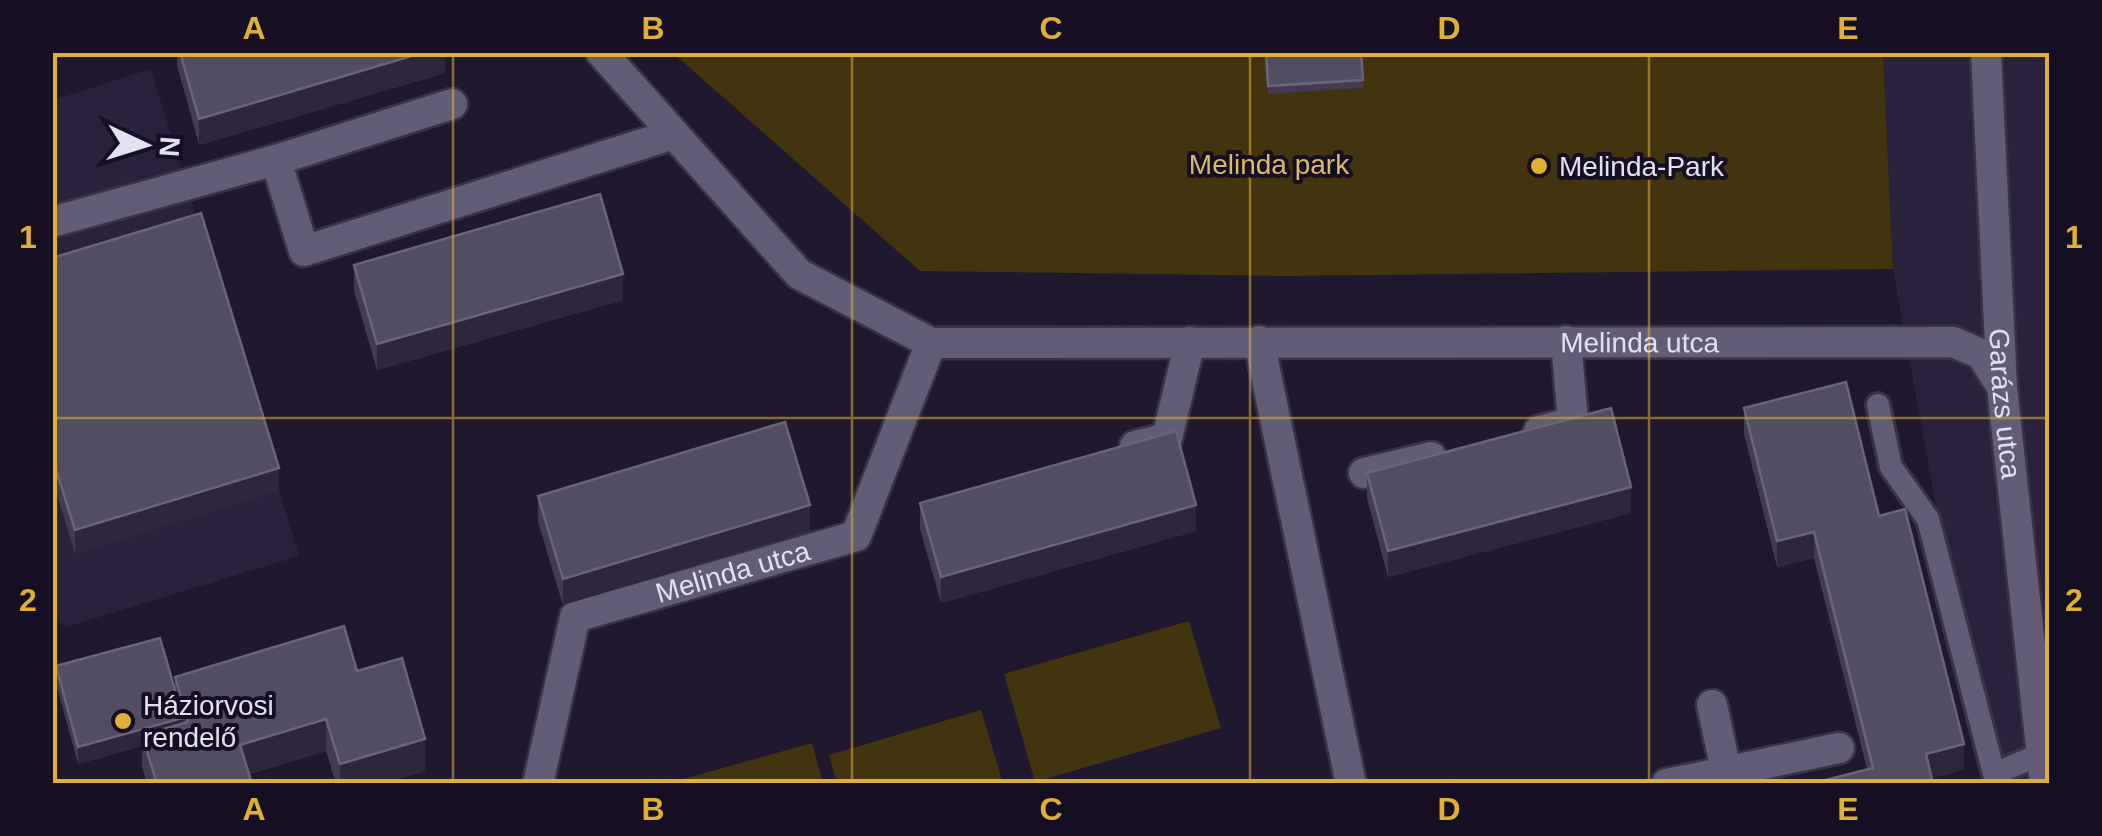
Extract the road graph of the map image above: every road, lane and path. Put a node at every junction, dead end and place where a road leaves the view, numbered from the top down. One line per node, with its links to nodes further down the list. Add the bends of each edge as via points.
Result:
1 (600, 52): 4 (street, Melinda utca)
2 (1986, 52): 11 (street, Garázs utca)
3 (452, 104): 5 (street)
4 (674, 134): 5 (street, via 304,251); 10 (street, Melinda utca, via 799,274)
5 (276, 160): 6 (street)
6 (52, 222)
7 (1566, 341): 9 (street, Melinda utca); 11 (street, Melinda utca, via 1953,342 1981,354); 13 (street, via 1573,422)
8 (1190, 342): 9 (street, Melinda utca); 10 (street, Melinda utca); 15 (street, via 1168,438)
9 (1258, 342): 22 (street)
10 (931, 343): 21 (street, Melinda utca, via 856,536 575,617)
11 (2002, 387): 19 (street, Garázs utca)
12 (1878, 405): 19 (lane, via 1891,467 1928,519 1994,774)
13 (1516, 436)
14 (1459, 450): 16 (street)
15 (1110, 453)
16 (1364, 473)
17 (1712, 705): 20 (street)
18 (1839, 748): 20 (street)
19 (2043, 769)
20 (1726, 771): 23 (street)
21 (538, 784)
22 (1351, 784)
23 (1667, 784)

